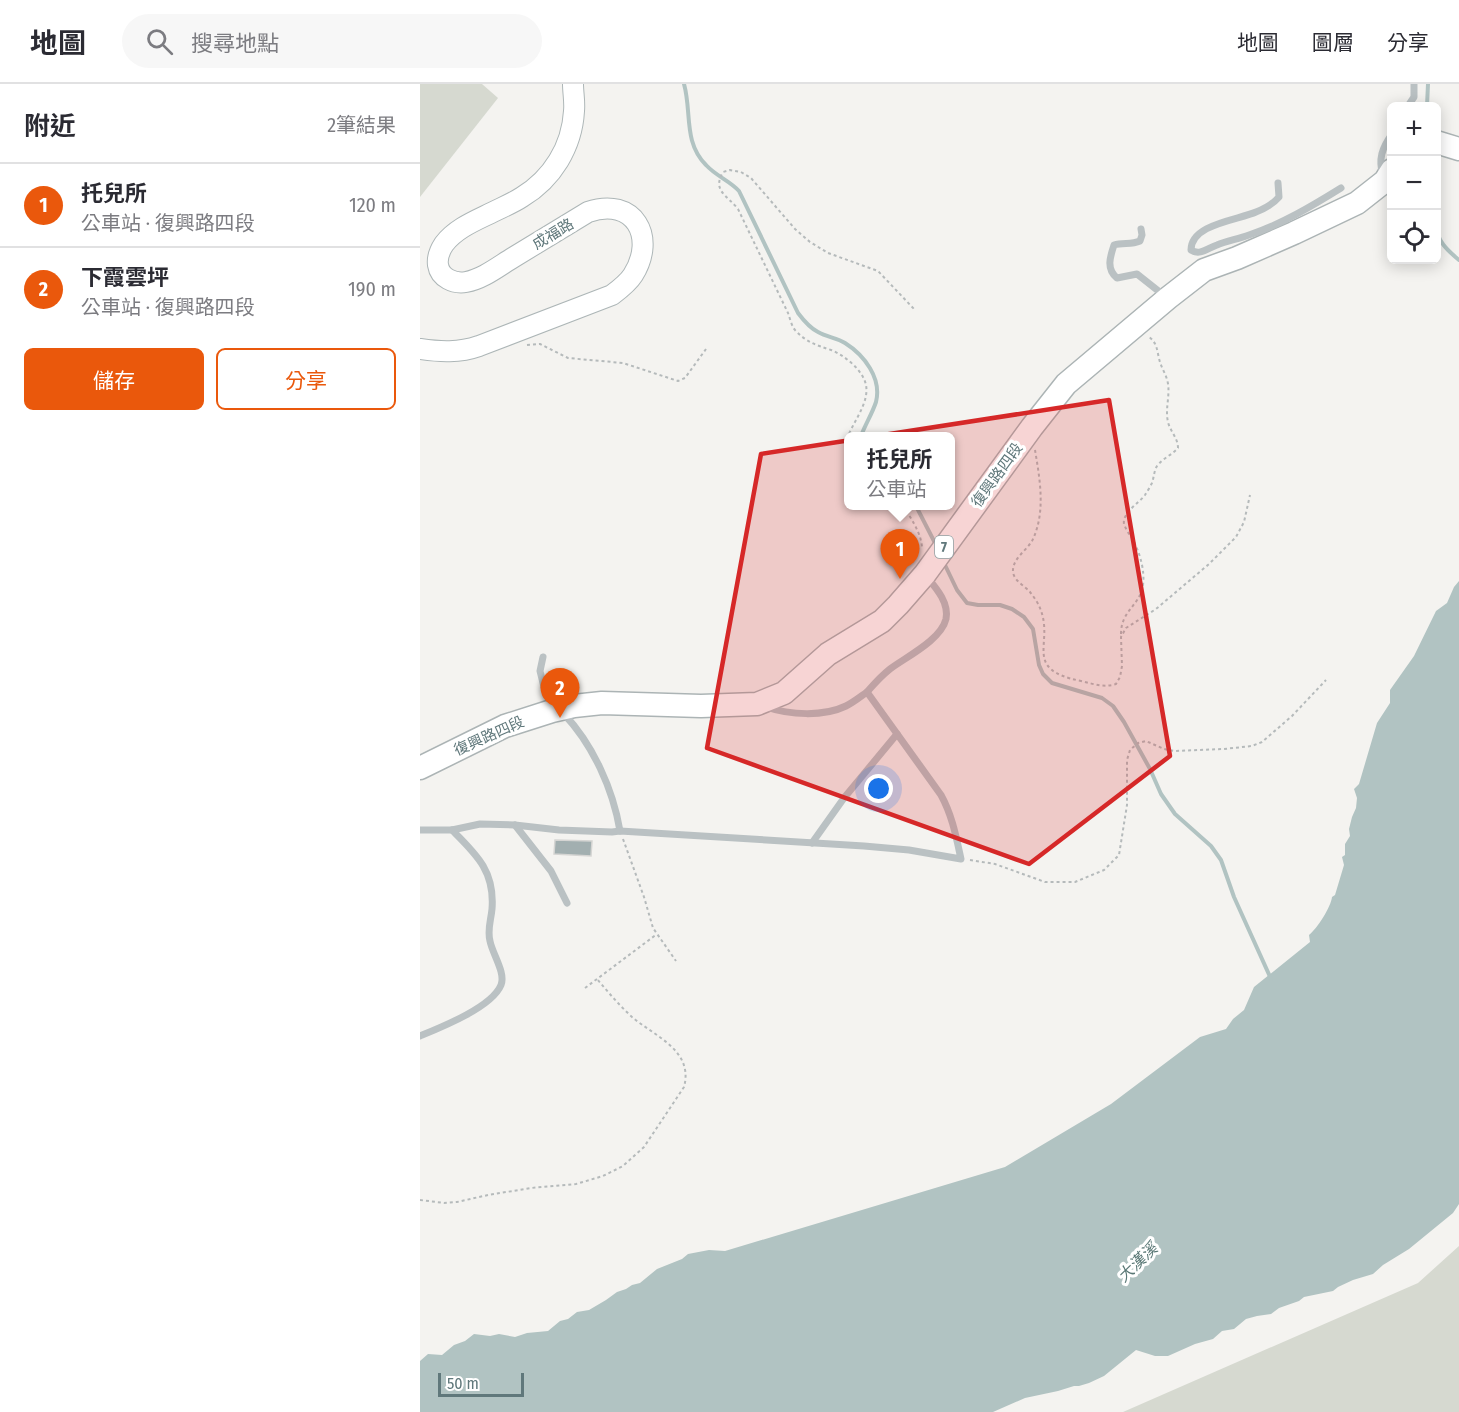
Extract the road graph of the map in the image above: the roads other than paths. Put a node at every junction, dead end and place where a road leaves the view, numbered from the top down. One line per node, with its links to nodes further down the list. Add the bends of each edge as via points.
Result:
1 (573, 84): 14 (street, 成福路, via 572,131 558,163 521,198 457,231 439,252 439,270 451,281 475,279 600,208 629,214 638,222 643,247 633,276 612,295 465,351)
2 (1414, 84): 3 (lane)
3 (1411, 102)
4 (1387, 142): 7 (lane, via 1380,165)
5 (1441, 143): 6 (main road)
6 (1459, 149)
7 (1387, 175)
8 (1387, 177): 11 (main road, 復興路四段 / 7, via 1357,203)
9 (1278, 183): 11 (lane, via 1279,197 1275,201 1255,213 1214,224 1198,236 1191,250 1198,253)
10 (1341, 188): 11 (lane)
11 (1299, 222): 13 (main road, 復興路四段 / 7, via 1237,258 1204,270)
12 (1141, 229): 13 (lane, via 1140,241 1114,245 1110,269 1117,278 1137,274)
13 (1168, 298): 15 (main road, 復興路四段 / 7, via 1066,384)
14 (420, 349)
15 (925, 574): 17 (lane, via 939,592 946,620 926,644); 18 (main road, 復興路四段 / 7, via 882,621 828,654 784,693)
16 (543, 657): 19 (lane, via 540,671 546,695)
17 (867, 692): 18 (lane, via 845,706 821,712 797,713); 20 (lane)
18 (758, 704): 19 (main road, 復興路四段 / 7, via 602,703)
19 (560, 709): 21 (main road, 復興路四段 / 7, via 505,726); 25 (lane, via 574,724 604,776)
20 (897, 734): 26 (lane); 26 (lane, via 948,807 961,859 909,850)
21 (420, 768)
22 (515, 825): 24 (lane, via 480,824); 25 (lane); 27 (lane, via 550,871)
23 (420, 830): 24 (lane)
24 (452, 830): 28 (lane, via 473,850 487,872 492,890 488,934 502,984 471,1012)
25 (620, 831): 26 (lane)
26 (812, 843)
27 (567, 903)
28 (420, 1036)

